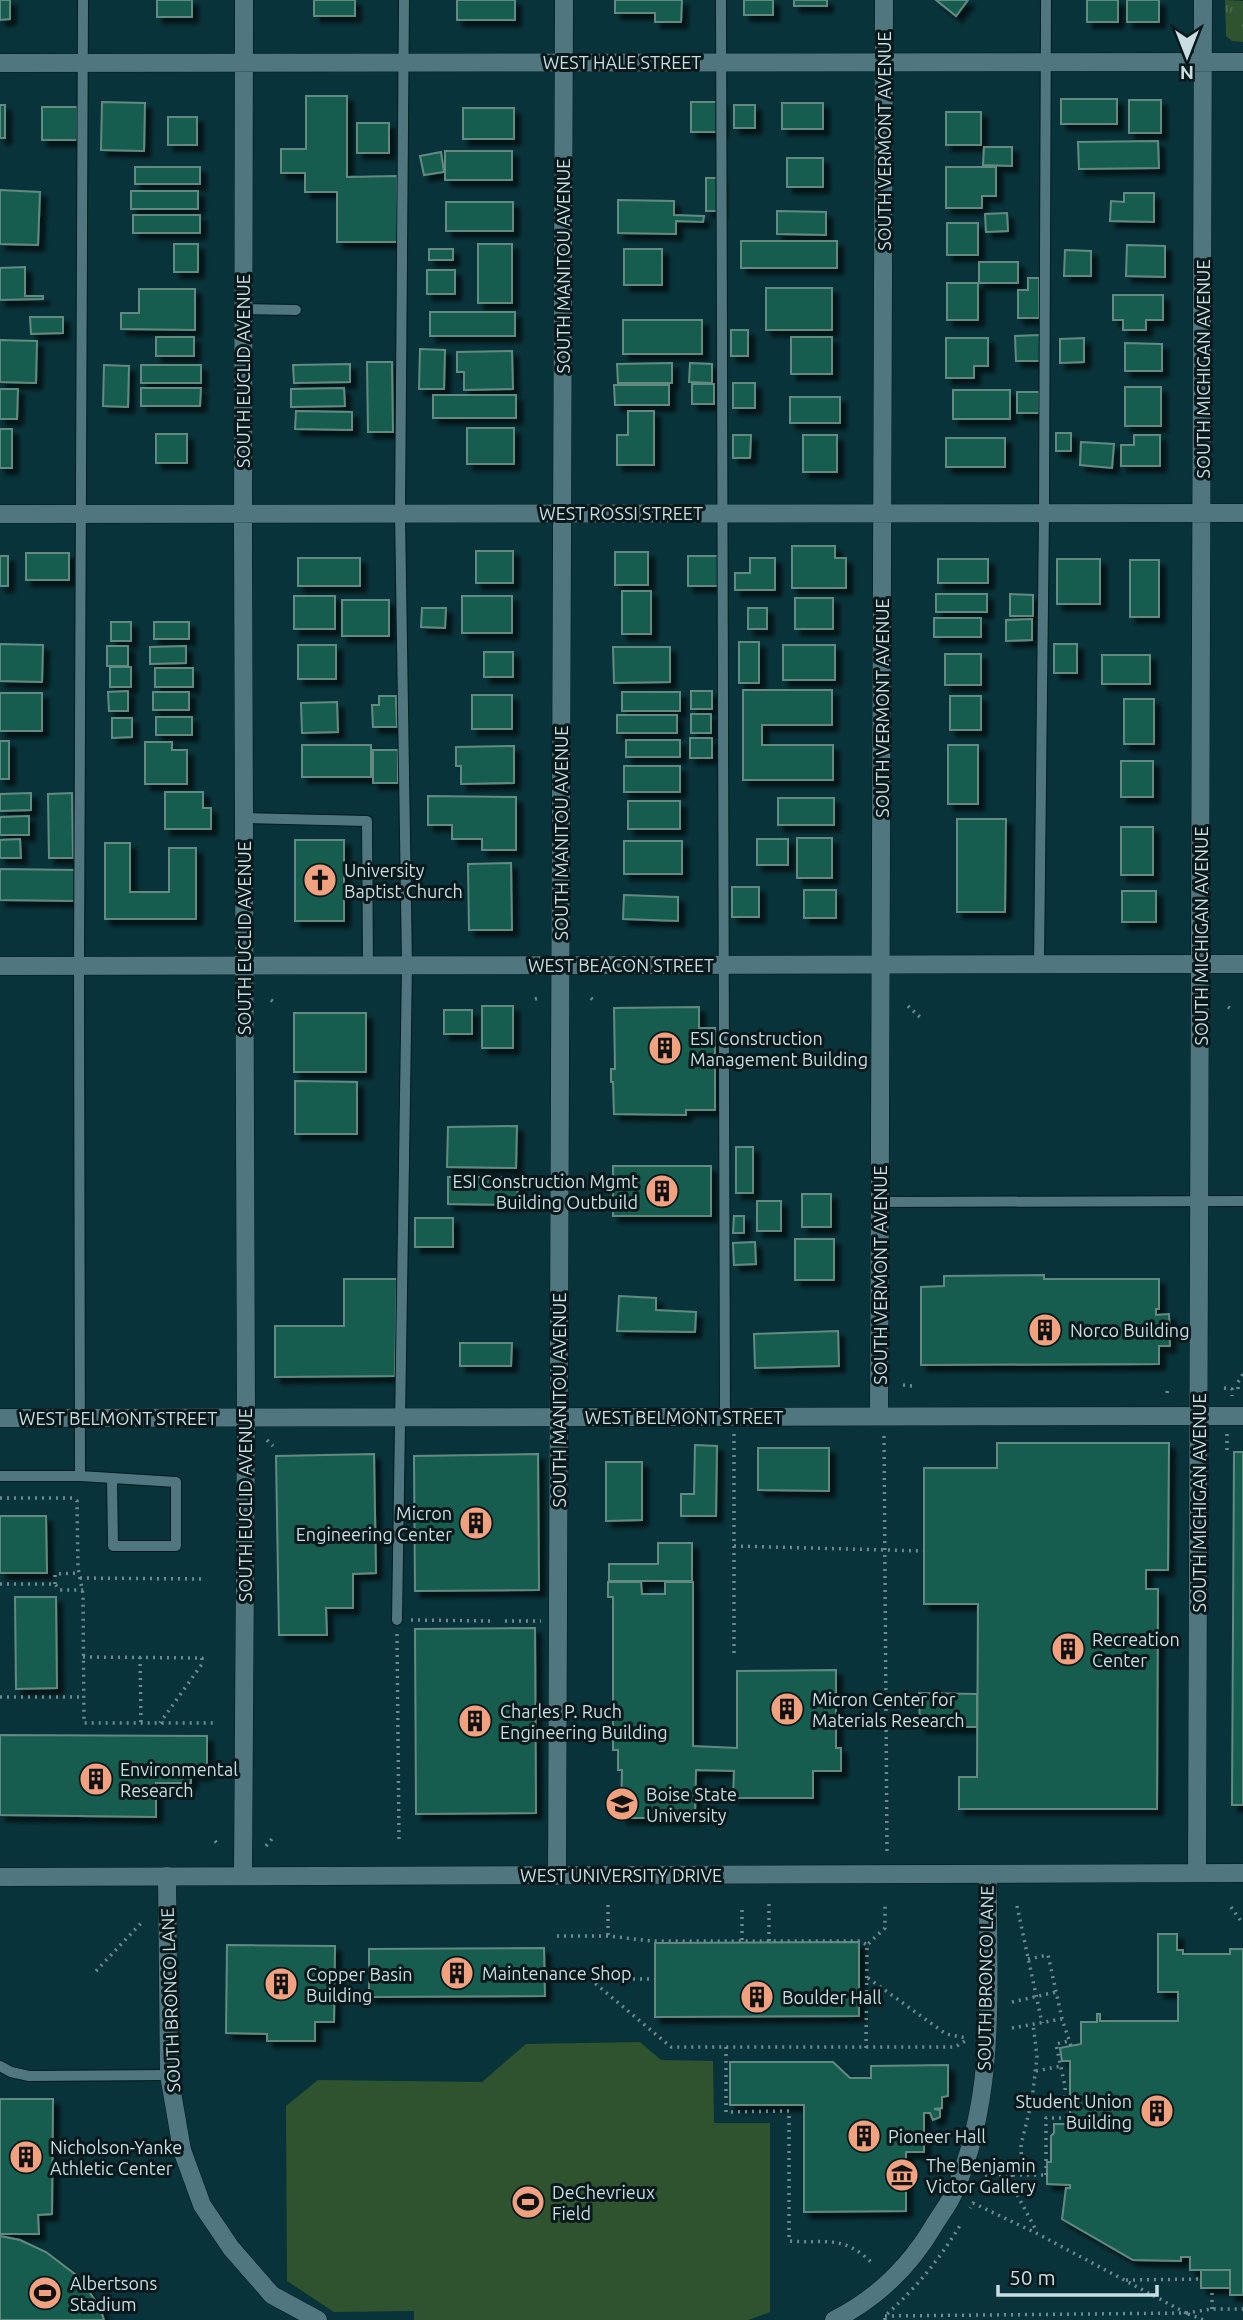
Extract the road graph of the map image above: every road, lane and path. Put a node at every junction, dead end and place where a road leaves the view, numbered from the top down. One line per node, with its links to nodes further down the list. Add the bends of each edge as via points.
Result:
1 (83, 0): 18 (lane)
2 (244, 0): 9 (street, SOUTH EUCLID AVENUE)
3 (404, 0): 10 (lane)
4 (564, 0): 11 (street, SOUTH MANITOU AVENUE)
5 (721, 0): 12 (lane)
6 (884, 0): 13 (street, SOUTH VERMONT AVENUE)
7 (1046, 0): 14 (lane)
8 (1203, 0): 15 (street, SOUTH MICHIGAN AVENUE)
9 (244, 62): 10 (street, WEST HALE STREET); 18 (street, WEST HALE STREET); 19 (street, SOUTH EUCLID AVENUE)
10 (405, 62): 11 (street, WEST HALE STREET); 30 (lane)
11 (564, 62): 12 (street, WEST HALE STREET); 21 (street, SOUTH MANITOU AVENUE)
12 (722, 62): 13 (street, WEST HALE STREET); 22 (lane)
13 (884, 62): 14 (street, WEST HALE STREET); 23 (street, SOUTH VERMONT AVENUE)
14 (1046, 62): 15 (street, WEST HALE STREET); 24 (lane)
15 (1204, 62): 16 (street, WEST HALE STREET); 25 (street, SOUTH MICHIGAN AVENUE)
16 (1243, 62)
17 (0, 63): 18 (street, WEST HALE STREET)
18 (84, 63): 28 (lane)
19 (243, 309): 20 (lane); 29 (street, SOUTH EUCLID AVENUE)
20 (296, 310)
21 (563, 513): 22 (street, WEST ROSSI STREET); 30 (street, WEST ROSSI STREET); 36 (street, SOUTH MANITOU AVENUE)
22 (723, 513): 23 (street, WEST ROSSI STREET); 37 (lane)
23 (883, 513): 24 (street, WEST ROSSI STREET); 38 (street, SOUTH VERMONT AVENUE)
24 (1044, 513): 25 (street, WEST ROSSI STREET); 32 (lane)
25 (1203, 513): 26 (street, WEST ROSSI STREET); 33 (street, SOUTH MICHIGAN AVENUE)
26 (1243, 513)
27 (0, 514): 28 (street, WEST ROSSI STREET)
28 (83, 514): 29 (street, WEST ROSSI STREET); 40 (lane)
29 (243, 514): 30 (street, WEST ROSSI STREET); 31 (street, SOUTH EUCLID AVENUE)
30 (400, 514): 35 (lane)
31 (244, 818): 41 (street, SOUTH EUCLID AVENUE); 42 (lane, via 367,821)
32 (1039, 964): 33 (street, WEST BEACON STREET); 38 (street, WEST BEACON STREET)
33 (1201, 964): 34 (street, WEST BEACON STREET); 45 (street, SOUTH MICHIGAN AVENUE)
34 (1243, 964)
35 (407, 965): 36 (street, WEST BEACON STREET); 42 (street, WEST BEACON STREET); 60 (lane)
36 (561, 965): 37 (street, WEST BEACON STREET); 61 (street, SOUTH MANITOU AVENUE)
37 (723, 965): 38 (street, WEST BEACON STREET); 62 (lane)
38 (881, 965): 46 (street, SOUTH VERMONT AVENUE)
39 (0, 966): 40 (street, WEST BEACON STREET)
40 (79, 966): 41 (street, WEST BEACON STREET); 64 (lane)
41 (244, 966): 42 (street, WEST BEACON STREET); 59 (street, SOUTH EUCLID AVENUE)
42 (368, 966)
43 (908, 1006): 44 (path)
44 (921, 1018)
45 (1200, 1201): 46 (lane); 47 (lane); 57 (street, SOUTH MICHIGAN AVENUE)
46 (880, 1202): 56 (street, SOUTH VERMONT AVENUE)
47 (1243, 1202)
48 (1243, 1374): 53 (path)
49 (903, 1385): 50 (path)
50 (913, 1386)
51 (1168, 1386): 54 (path)
52 (1224, 1388): 55 (path, via 1232,1389)
53 (1238, 1389)
54 (1167, 1393)
55 (1232, 1396)
56 (880, 1416): 57 (street, WEST BELMONT STREET); 62 (street, WEST BELMONT STREET)
57 (1199, 1416): 58 (street, WEST BELMONT STREET); 100 (street, SOUTH MICHIGAN AVENUE)
58 (1243, 1416)
59 (246, 1417): 60 (street, WEST BELMONT STREET); 64 (street, WEST BELMONT STREET); 103 (street, SOUTH EUCLID AVENUE)
60 (399, 1417): 61 (street, WEST BELMONT STREET); 82 (lane)
61 (559, 1417): 62 (street, WEST BELMONT STREET); 105 (street, SOUTH MANITOU AVENUE)
62 (729, 1417): 74 (path)
63 (0, 1418): 64 (street, WEST BELMONT STREET)
64 (80, 1418): 71 (lane)
65 (1227, 1433): 69 (path)
66 (884, 1435): 75 (path)
67 (267, 1440): 68 (path)
68 (273, 1446)
69 (1227, 1450)
70 (0, 1476): 71 (lane)
71 (80, 1476): 72 (lane)
72 (112, 1478): 72 (lane, via 176,1482 176,1546 113,1546)
73 (0, 1498): 77 (path, via 72,1498 77,1502)
74 (734, 1546): 75 (path); 88 (path)
75 (884, 1550): 76 (path); 99 (path)
76 (924, 1551)
77 (79, 1575): 78 (path); 80 (path, via 55,1574); 81 (path)
78 (203, 1578)
79 (0, 1584): 80 (path)
80 (55, 1584): 81 (path, via 60,1590)
81 (83, 1590): 86 (path)
82 (397, 1620): 83 (path); 95 (path)
83 (493, 1621)
84 (505, 1621): 85 (path)
85 (543, 1621)
86 (83, 1657): 87 (path); 90 (path)
87 (140, 1657): 91 (path); 92 (path, via 202,1658)
88 (734, 1658)
89 (0, 1697): 90 (path)
90 (83, 1697): 91 (path, via 84,1723)
91 (141, 1723): 92 (path)
92 (159, 1723): 93 (path)
93 (216, 1723)
94 (272, 1839): 98 (path)
95 (399, 1839)
96 (215, 1841): 97 (path)
97 (220, 1846)
98 (265, 1846)
99 (887, 1850)
100 (1197, 1873): 101 (street, WEST UNIVERSITY DRIVE); 102 (street, WEST UNIVERSITY DRIVE)
101 (1243, 1873)
102 (988, 1874): 105 (street, WEST UNIVERSITY DRIVE); 152 (street, SOUTH BRONCO LANE, via 988,2043 977,2127 954,2192 917,2253 890,2282)
103 (243, 1875): 104 (street, WEST UNIVERSITY DRIVE); 105 (street, WEST UNIVERSITY DRIVE)
104 (167, 1876): 106 (street, WEST UNIVERSITY DRIVE); 138 (street, SOUTH BRONCO LANE)
105 (557, 1876)
106 (0, 1877)
107 (769, 1904): 118 (path)
108 (885, 1904): 119 (path, via 885,1928)
109 (608, 1905): 116 (path)
110 (742, 1905): 117 (path)
111 (1017, 1906): 120 (path)
112 (1231, 1907): 114 (path)
113 (143, 1921): 121 (path)
114 (1243, 1924)
115 (557, 1936): 116 (path)
116 (608, 1936): 117 (path, via 652,1941)
117 (742, 1940): 118 (path)
118 (769, 1941): 119 (path, via 861,1941)
119 (867, 1945): 122 (path)
120 (1028, 1959): 126 (path, via 1048,1955); 127 (path)
121 (96, 1971)
122 (867, 1978): 134 (path); 134 (path, via 946,2034 970,2039 955,2047)
123 (556, 1979): 124 (path)
124 (590, 1979): 125 (path); 133 (path, via 671,2047)
125 (655, 1979)
126 (1056, 1992): 127 (path); 129 (path)
127 (1036, 1996): 128 (path); 130 (path)
128 (1012, 2002)
129 (1062, 2019): 130 (path); 136 (path, via 1070,2043 1056,2044)
130 (1042, 2023): 131 (path)
131 (1033, 2024): 132 (path); 137 (path)
132 (1012, 2028)
133 (726, 2048): 134 (path); 143 (path, via 726,2112 789,2112 789,2241 847,2244)
134 (866, 2048)
135 (0, 2066): 138 (lane, via 29,2076)
136 (1061, 2066): 137 (path); 141 (path, via 1068,2098 1066,2118 1046,2118 1047,2175)
137 (1036, 2071): 141 (path, via 1021,2146)
138 (169, 2075): 151 (street, SOUTH BRONCO LANE, via 182,2150 202,2205 231,2248 272,2295)
139 (985, 2175): 140 (path)
140 (1012, 2175): 141 (path); 142 (path, via 1013,2187)
141 (1022, 2175)
142 (1038, 2234): 145 (path); 150 (path, via 973,2203 937,2262)
143 (872, 2263)
144 (1201, 2279): 145 (path)
145 (1123, 2280): 149 (path)
146 (1212, 2288): 147 (path)
147 (1212, 2309): 148 (path); 149 (path)
148 (1243, 2309)
149 (1186, 2313): 150 (path); 153 (path)
150 (885, 2318)
151 (318, 2320)
152 (834, 2320)
153 (1204, 2320)

